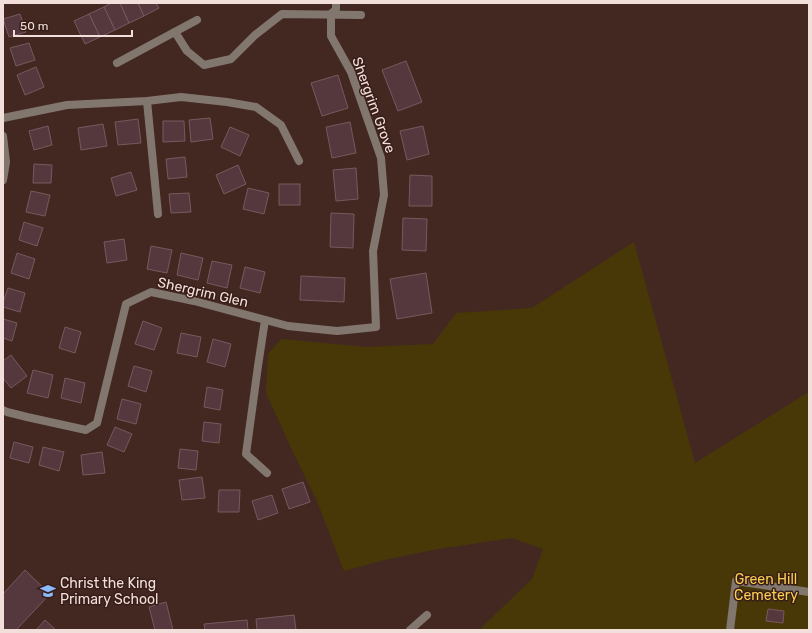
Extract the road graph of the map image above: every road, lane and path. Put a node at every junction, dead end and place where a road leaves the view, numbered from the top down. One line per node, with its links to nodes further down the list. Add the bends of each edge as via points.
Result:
1 (336, 3): 2 (street, via 336,9)
2 (331, 14): 3 (street); 5 (street, via 282,14 254,35 231,59 204,65 187,51); 14 (street, Shergrim Grove, via 331,36 351,72 381,158 384,195 373,251)
3 (361, 15)
4 (197, 20): 5 (street)
5 (174, 32): 6 (street)
6 (117, 63)
7 (147, 100): 8 (street, via 67,105); 10 (street, via 181,97 256,107 281,125); 12 (street)
8 (3, 118)
9 (3, 136): 11 (street, via 6,162)
10 (299, 161)
11 (3, 180)
12 (158, 214)
13 (265, 320): 14 (street, Shergrim Glen, via 288,326 337,332); 15 (street, Shergrim Glen, via 151,292 126,304 97,423 86,430); 16 (street, via 246,454)
14 (376, 327)
15 (3, 410)
16 (267, 473)
17 (809, 592): 20 (street, via 736,580)
18 (427, 615): 19 (street)
19 (410, 630)
20 (730, 630)

